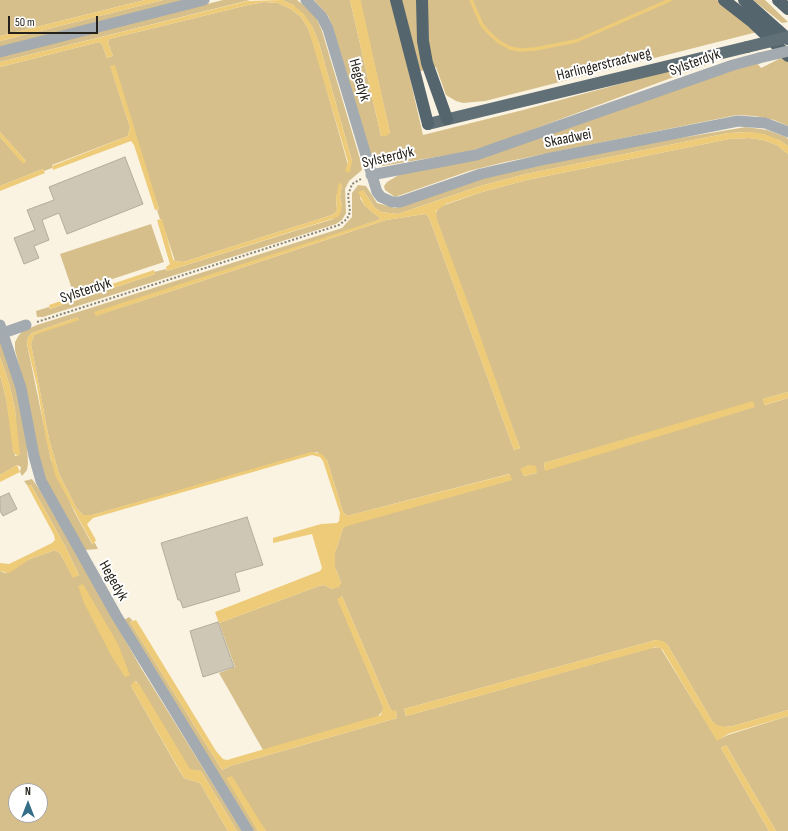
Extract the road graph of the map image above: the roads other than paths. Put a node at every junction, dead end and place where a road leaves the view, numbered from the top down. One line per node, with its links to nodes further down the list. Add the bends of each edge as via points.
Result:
1 (204, 0): 11 (street)
2 (306, 0): 16 (street, Hegedyk, via 322,17 328,29)
3 (396, 0): 14 (highway)
4 (422, 0): 13 (highway, via 423,41 427,63)
5 (724, 0): 12 (highway)
6 (744, 0): 9 (highway)
7 (778, 0): 8 (highway)
8 (788, 9)
9 (788, 38): 13 (main road, Harlingerstraatweg, bridge)
10 (788, 51): 16 (street, Sylsterdyk, bridge, via 733,65 476,155)
11 (0, 52)
12 (788, 56)
13 (448, 120): 14 (main road, Harlingerstraatweg)
14 (428, 124)
15 (788, 132): 16 (street, Skaadwei, via 765,123 738,121 546,158 481,174 400,202 392,202 381,197)
16 (371, 175)
17 (26, 326): 18 (street)
18 (2, 329): 19 (street, Hegedyk, via 21,388 35,460 45,488 116,615)
19 (248, 831)

